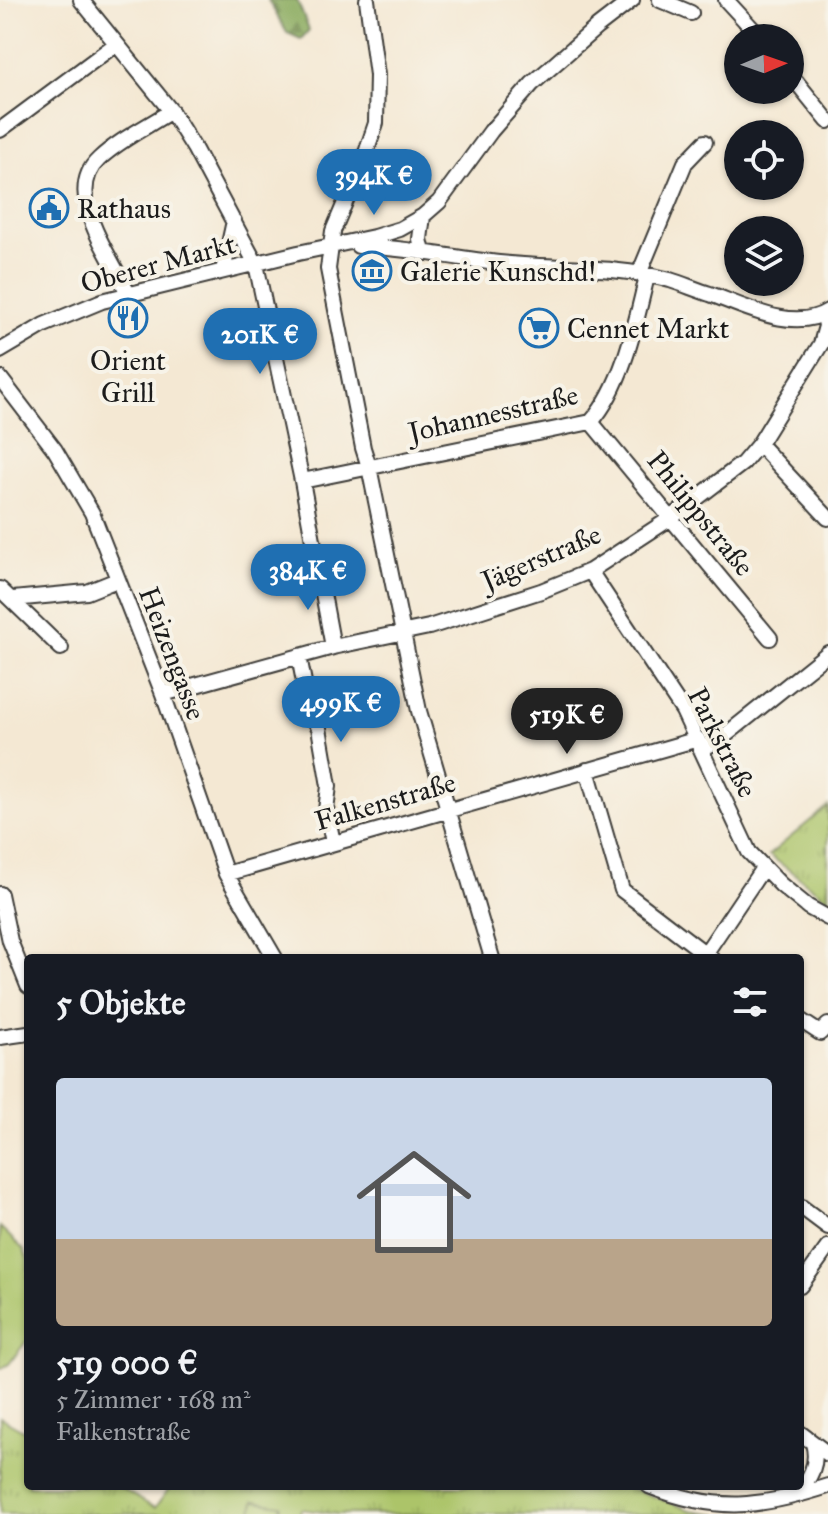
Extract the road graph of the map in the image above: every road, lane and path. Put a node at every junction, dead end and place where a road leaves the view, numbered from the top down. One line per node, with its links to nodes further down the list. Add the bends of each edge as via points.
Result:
1 (81, 0): 8 (street)
2 (367, 0): 16 (street, via 377,75 376,123 333,231)
3 (632, 0): 14 (street, via 532,84)
4 (660, 0): 6 (street)
5 (726, 0): 7 (street)
6 (691, 13)
7 (748, 24)
8 (116, 44): 10 (street); 12 (street)
9 (804, 91): 11 (street)
10 (171, 111): 15 (street); 21 (street, via 100,158 86,181 86,205)
11 (828, 121)
12 (0, 130)
13 (705, 142): 20 (street, Johannesstraße, via 685,163)
14 (423, 216): 16 (street, via 400,229); 17 (street)
15 (234, 221): 18 (street); 19 (street)
16 (333, 247): 17 (street); 18 (street, Oberer Markt); 28 (street, via 328,269)
17 (423, 252): 20 (street)
18 (256, 264): 19 (street, Oberer Markt); 29 (street)
19 (223, 271): 21 (street, Oberer Markt)
20 (643, 275): 22 (street, via 775,316 807,319); 26 (street, Johannesstraße, via 623,362)
21 (128, 294): 24 (street, Oberer Markt, via 73,312)
22 (826, 313): 23 (street, Jägerstraße)
23 (824, 346): 27 (street, Jägerstraße)
24 (0, 351)
25 (0, 378): 33 (street, Heizengasse, via 84,497)
26 (591, 422): 28 (street, Johannesstraße); 30 (street, Philippstraße)
27 (759, 444): 30 (street, Jägerstraße, via 730,475); 31 (street)
28 (369, 467): 29 (street, Johannesstraße); 36 (street)
29 (302, 481): 38 (street)
30 (671, 518): 32 (street, Jägerstraße); 37 (street, Philippstraße)
31 (828, 518)
32 (590, 571): 36 (street, Jägerstraße); 43 (street, Parkstraße)
33 (117, 580): 35 (street, via 87,592); 42 (street, Heizengasse)
34 (0, 589): 35 (street)
35 (13, 599): 39 (street)
36 (402, 634): 38 (street, Jägerstraße); 45 (street)
37 (770, 638)
38 (333, 647): 41 (street, Jägerstraße)
39 (61, 648)
40 (828, 653): 43 (street, Falkenstraße, via 722,738)
41 (299, 656): 42 (street, Jägerstraße); 46 (street, via 327,771 326,810)
42 (163, 694): 48 (street, Heizengasse)
43 (700, 744): 44 (street, Falkenstraße); 47 (street, Parkstraße, via 743,843)
44 (587, 770): 45 (street, Falkenstraße); 53 (street, via 622,890)
45 (448, 810): 46 (street, Falkenstraße); 52 (street)
46 (333, 842): 48 (street, Falkenstraße)
47 (763, 868): 50 (street, Parkstraße); 54 (street)
48 (226, 874): 51 (street, Heizengasse)
49 (0, 894): 55 (street)
50 (828, 918)
51 (273, 954)
52 (491, 954)
53 (705, 954)
54 (709, 954)
55 (24, 976)
56 (804, 1023): 57 (street, via 820,1033)
57 (828, 1025)
58 (24, 1034): 59 (street)
59 (0, 1037)
60 (804, 1209): 61 (street)
61 (828, 1227)
62 (828, 1247): 63 (street)
63 (804, 1280)
64 (804, 1436): 65 (street)
65 (813, 1443): 66 (street); 67 (street, via 815,1463)
66 (828, 1454)
67 (804, 1486)
68 (828, 1486): 71 (street)
69 (662, 1490): 71 (street, via 733,1506)
70 (801, 1490): 71 (street)
71 (797, 1495)

